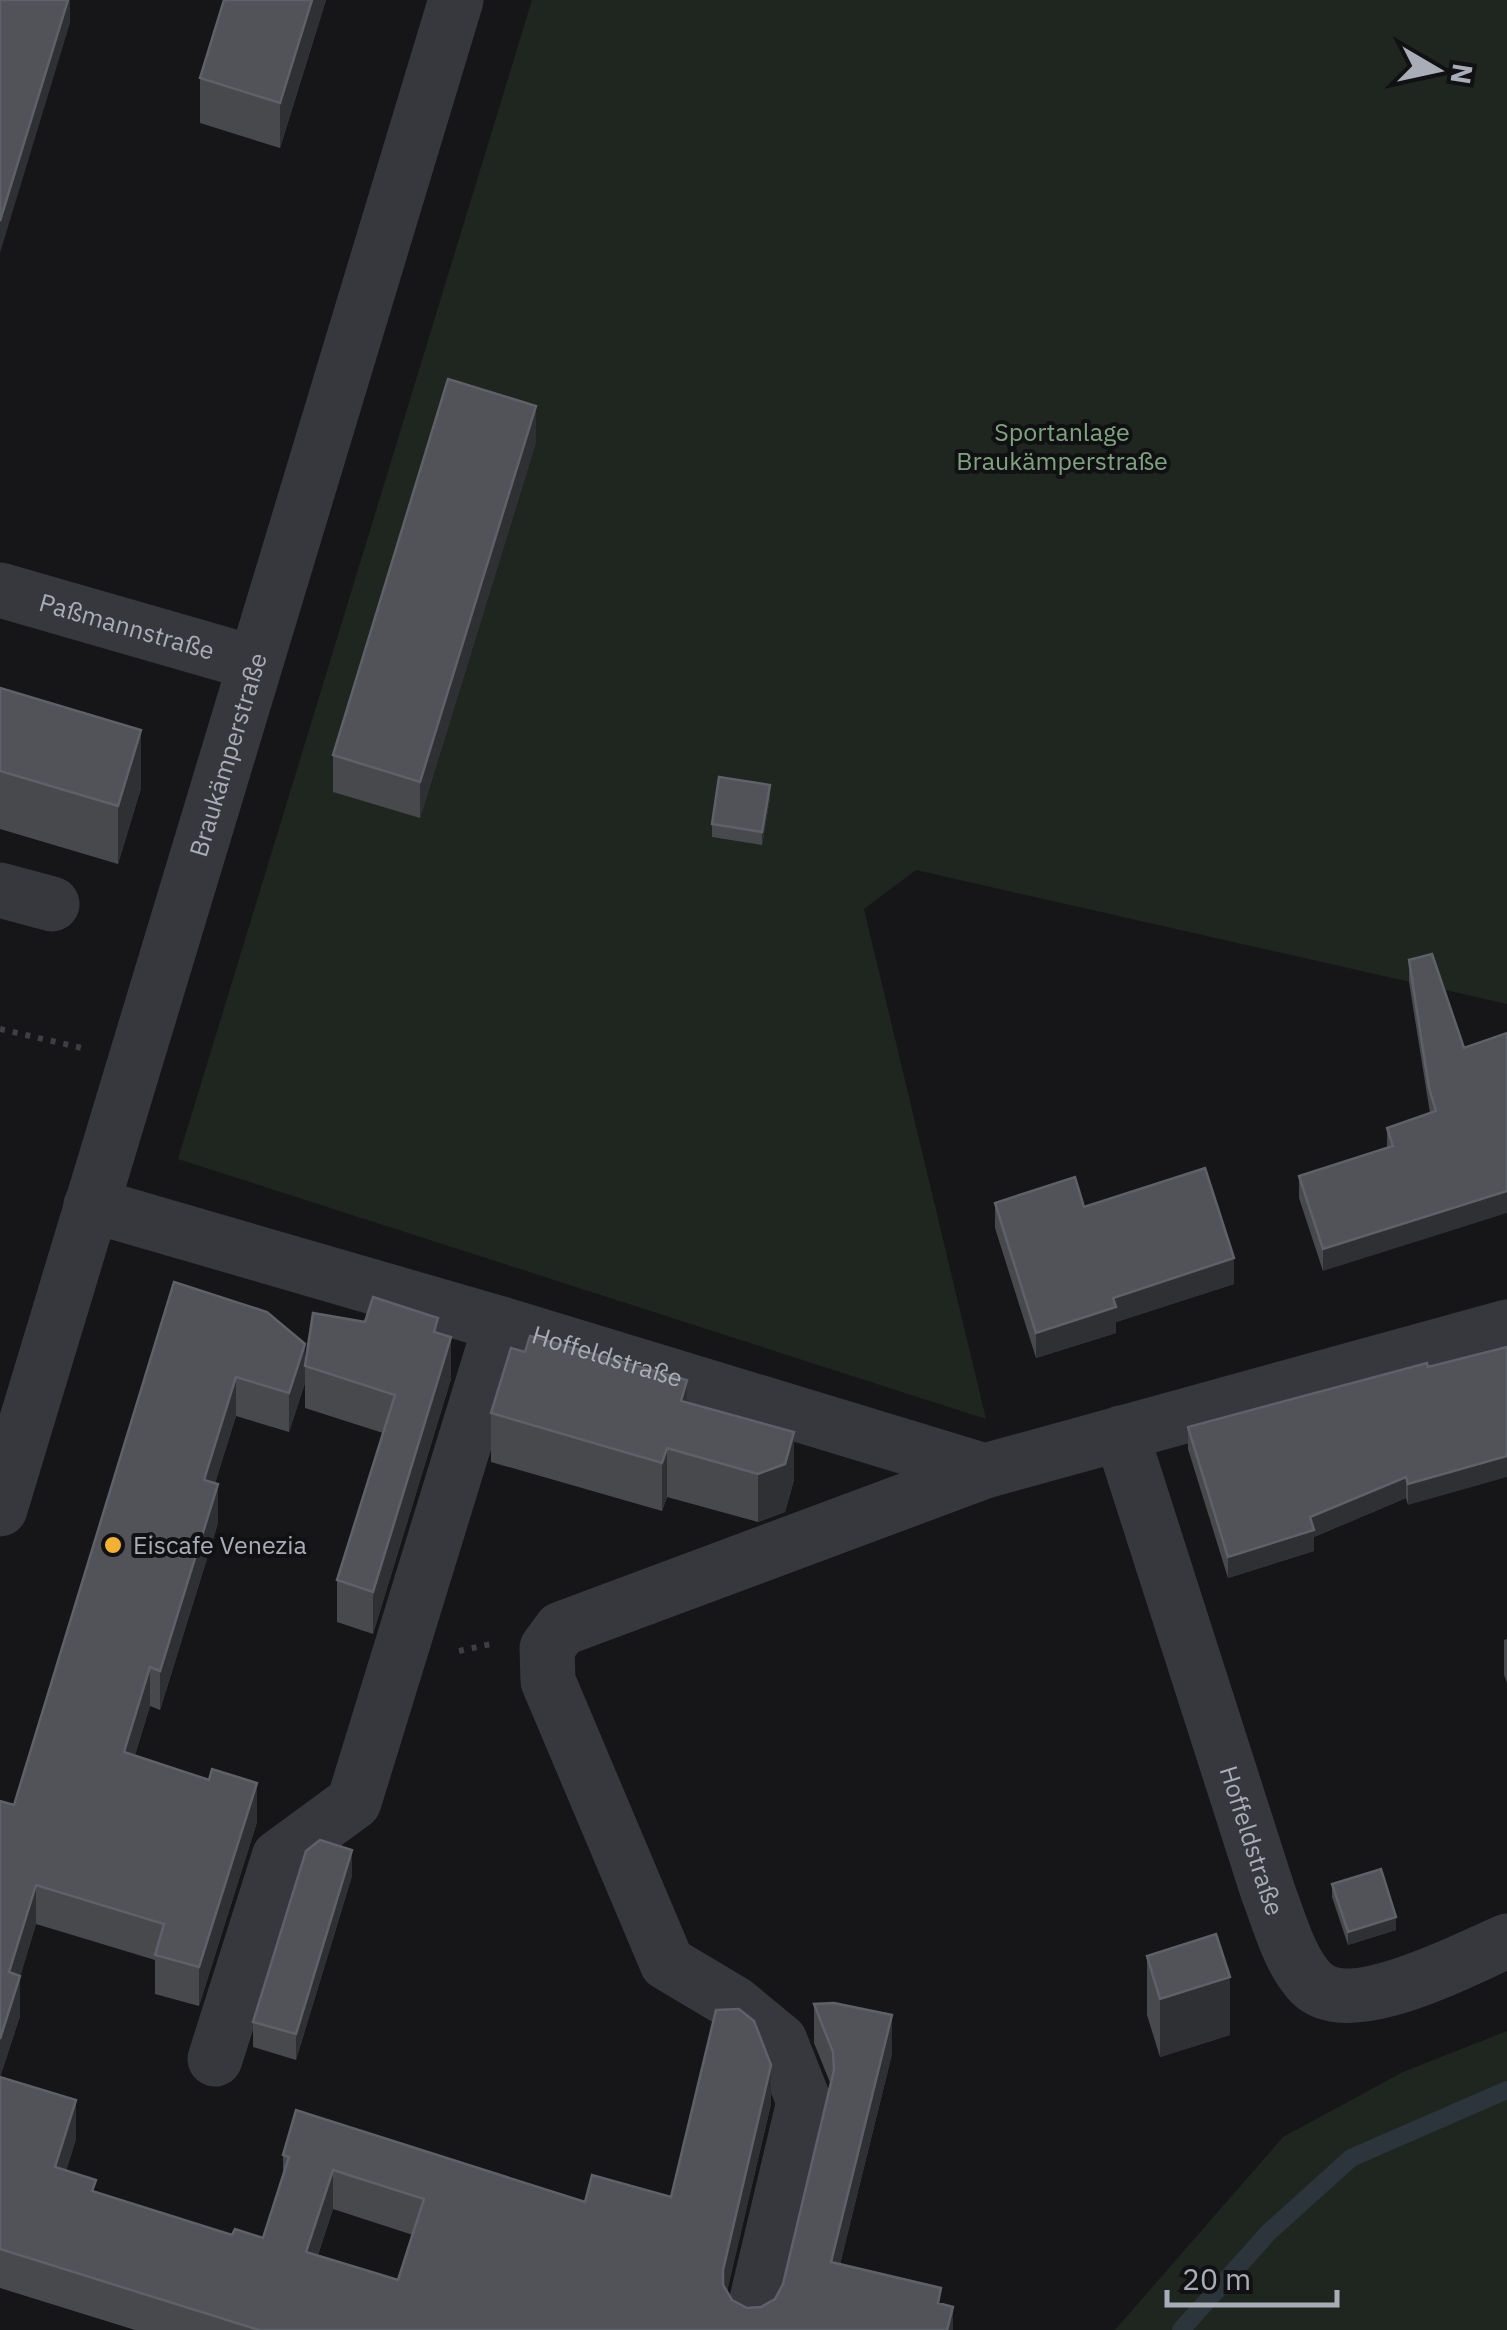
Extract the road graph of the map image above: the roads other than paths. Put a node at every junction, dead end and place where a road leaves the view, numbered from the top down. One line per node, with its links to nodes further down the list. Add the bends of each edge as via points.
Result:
1 (456, 0): 3 (street, Braukämperstraße)
2 (0, 590): 3 (street, Paßmannstraße)
3 (254, 662): 6 (street, Braukämperstraße)
4 (0, 890): 5 (street)
5 (52, 904)
6 (91, 1206): 7 (street, Hoffeldstraße); 11 (street, Braukämperstraße)
7 (501, 1324): 10 (street, Hoffeldstraße); 13 (street, via 354,1802 278,1857)
8 (1507, 1327): 9 (street)
9 (1121, 1433): 10 (street); 12 (street, Hoffeldstraße, via 1268,1892 1312,1985 1349,1998 1396,1988)
10 (985, 1471): 14 (street, via 561,1629 547,1648 548,1681 667,1963 734,2003 780,2041 804,2102)
11 (0, 1509)
12 (1507, 1941)
13 (215, 2059)
14 (753, 2316)

